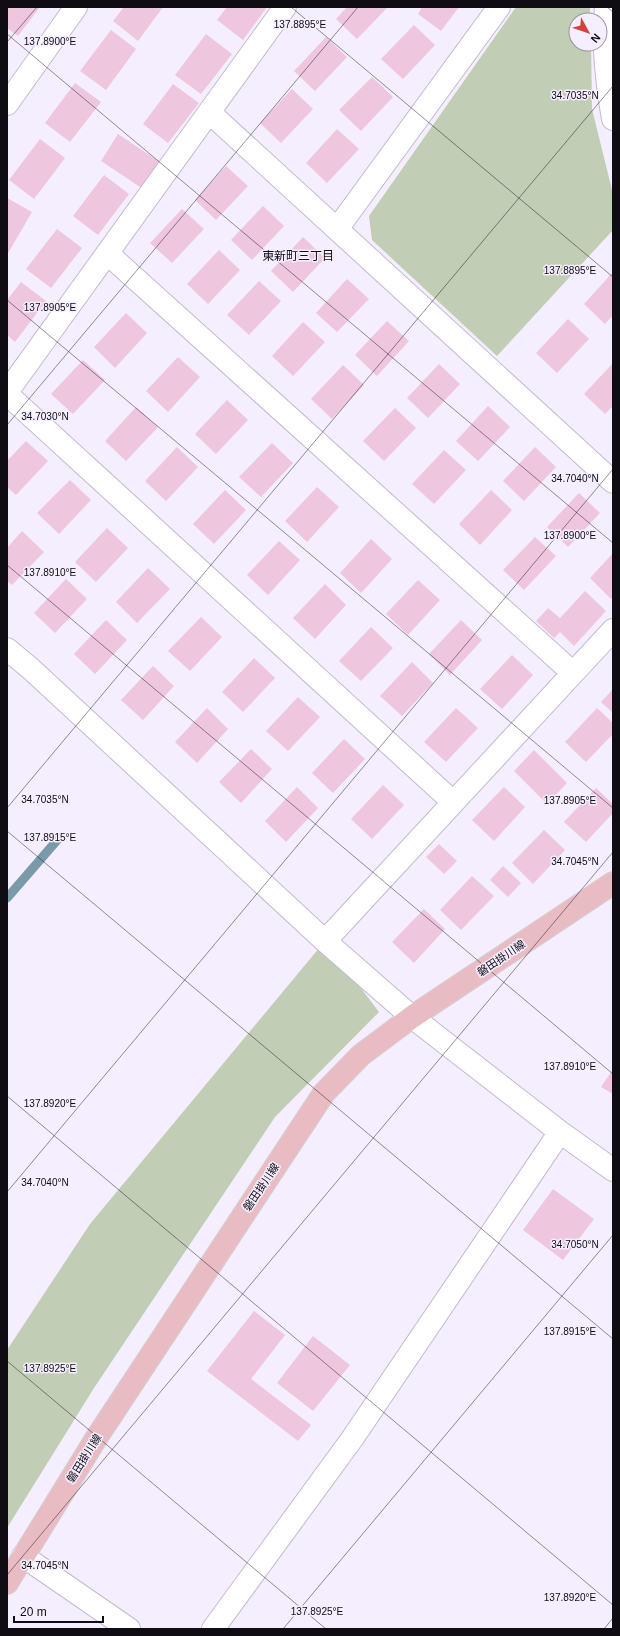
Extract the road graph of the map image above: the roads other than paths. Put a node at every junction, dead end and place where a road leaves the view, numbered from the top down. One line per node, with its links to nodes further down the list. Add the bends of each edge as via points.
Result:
1 (76, 7): 5 (street)
2 (285, 7): 6 (street)
3 (499, 7): 8 (street)
4 (606, 7): 7 (street, via 604,23 608,93)
5 (7, 104)
6 (209, 112): 8 (street); 9 (street)
7 (613, 119)
8 (337, 229): 11 (street)
9 (107, 253): 10 (street); 14 (street)
10 (7, 393): 15 (street)
11 (613, 482)
12 (613, 630): 14 (street)
13 (7, 649): 17 (street)
14 (573, 673): 15 (street)
15 (453, 802): 17 (street)
16 (613, 883): 18 (main road, 磐田掛川線)
17 (325, 941): 18 (street)
18 (412, 1017): 19 (street); 21 (main road, 磐田掛川線, via 361,1055 324,1093 97,1437)
19 (560, 1132): 20 (street); 24 (street, via 352,1439)
20 (613, 1170)
21 (23, 1556): 22 (main road, 磐田掛川線); 23 (street)
22 (7, 1583)
23 (129, 1629)
24 (213, 1629)

